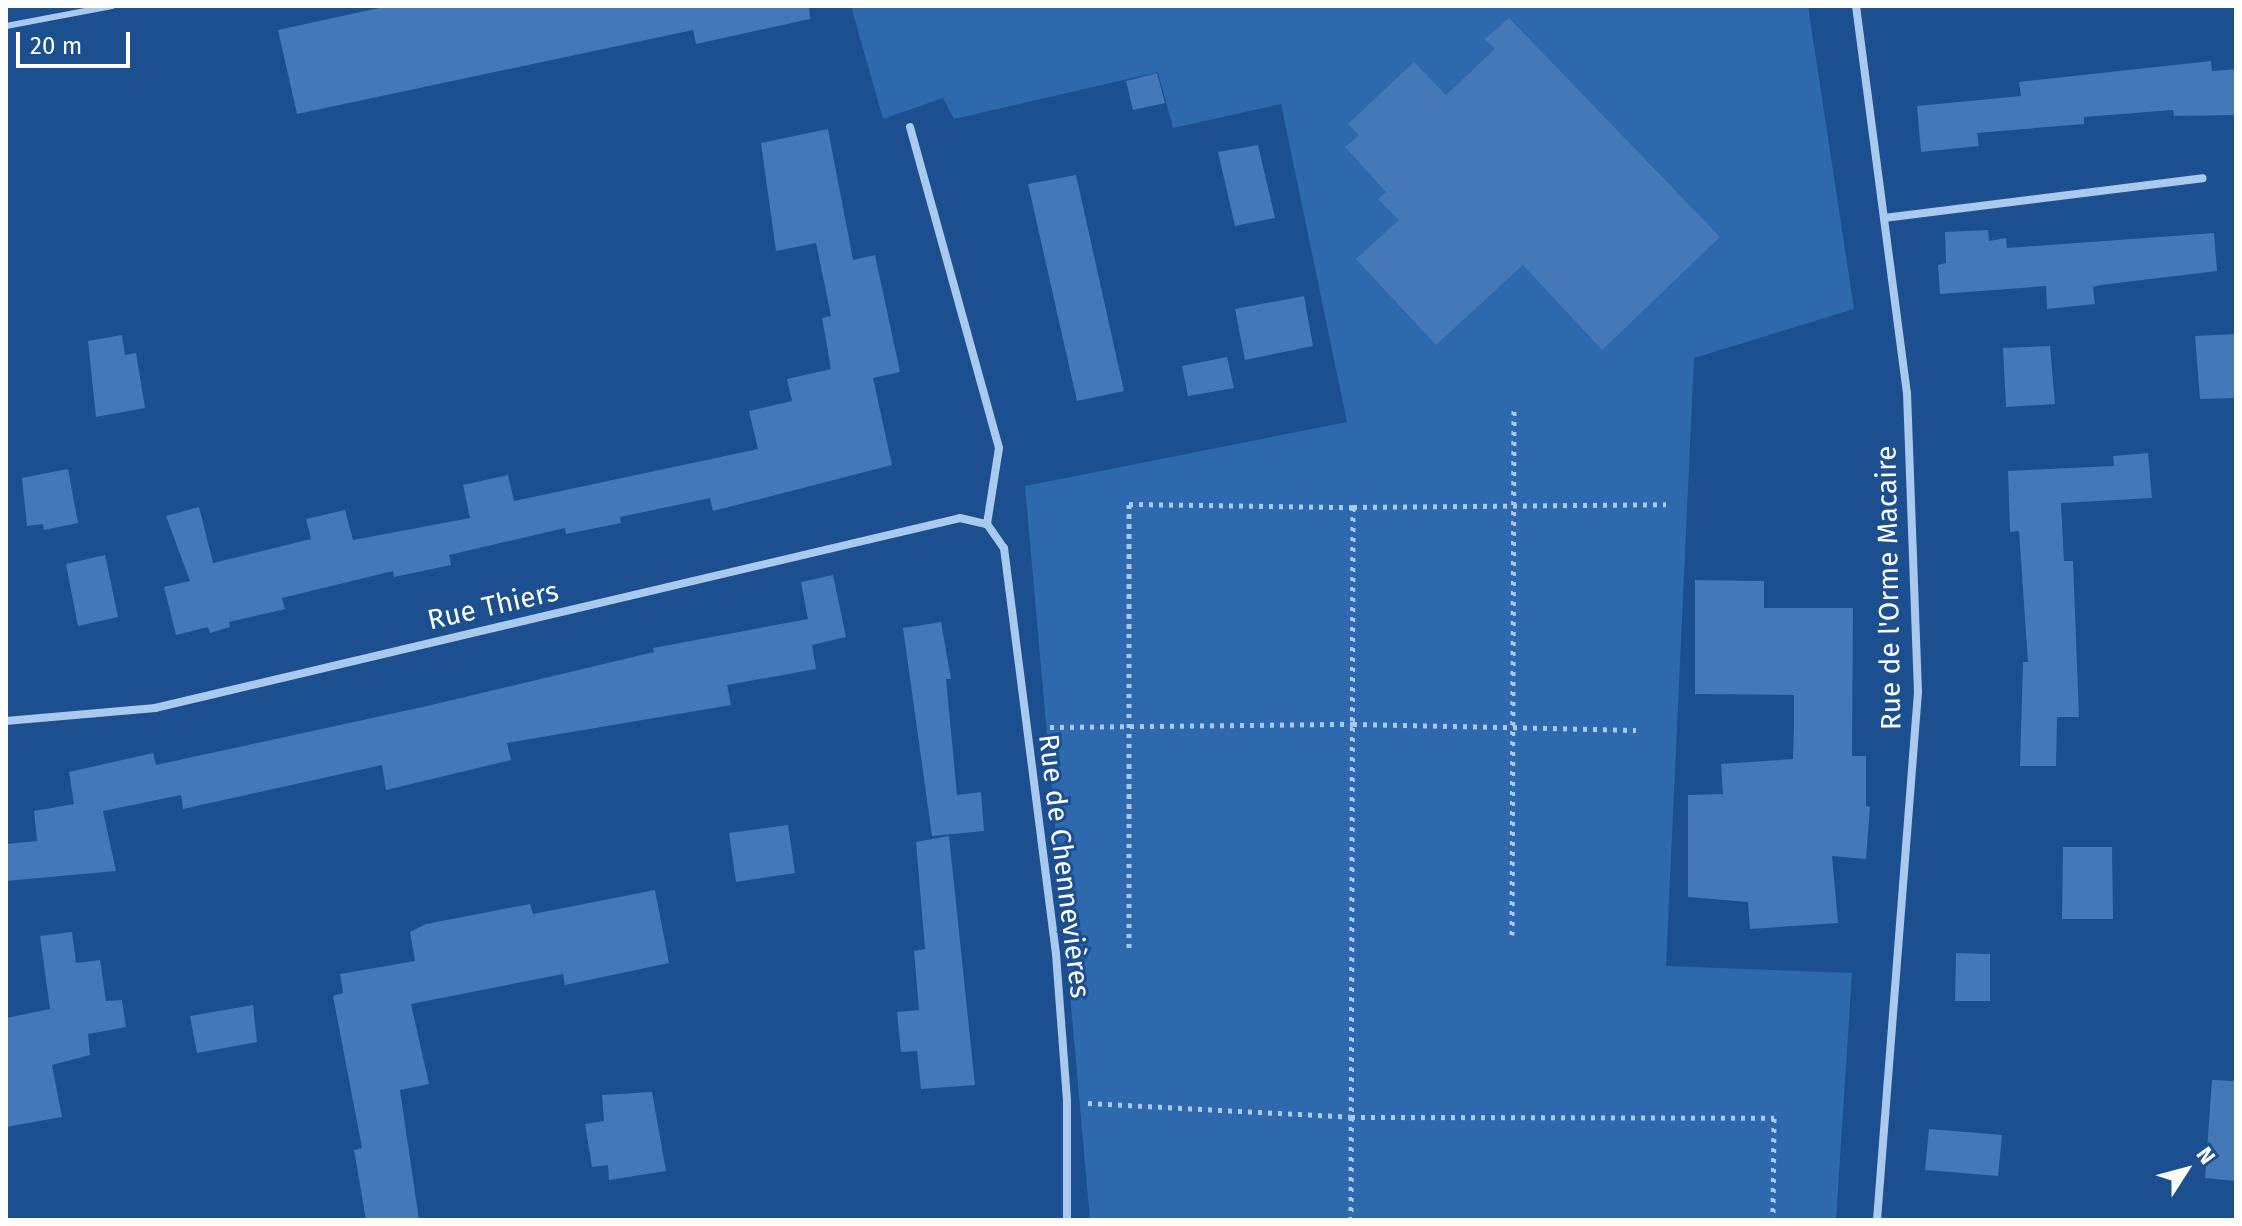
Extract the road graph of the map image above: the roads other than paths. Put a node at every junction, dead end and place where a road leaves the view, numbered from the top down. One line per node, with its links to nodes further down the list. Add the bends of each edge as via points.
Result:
1 (112, 6): 3 (lane)
2 (1856, 6): 6 (street, Rue de l'Orme Macaire)
3 (6, 26)
4 (910, 127): 7 (street, via 999,448)
5 (2203, 178): 6 (street)
6 (1884, 218): 10 (street, Rue de l'Orme Macaire, via 1907,393 1918,692)
7 (987, 524): 8 (street, Rue Thiers, via 960,518 155,708); 9 (street, Rue de Chennevières, via 1004,548 1056,954 1067,1101)
8 (6, 721)
9 (1067, 1220)
10 (1877, 1220)

